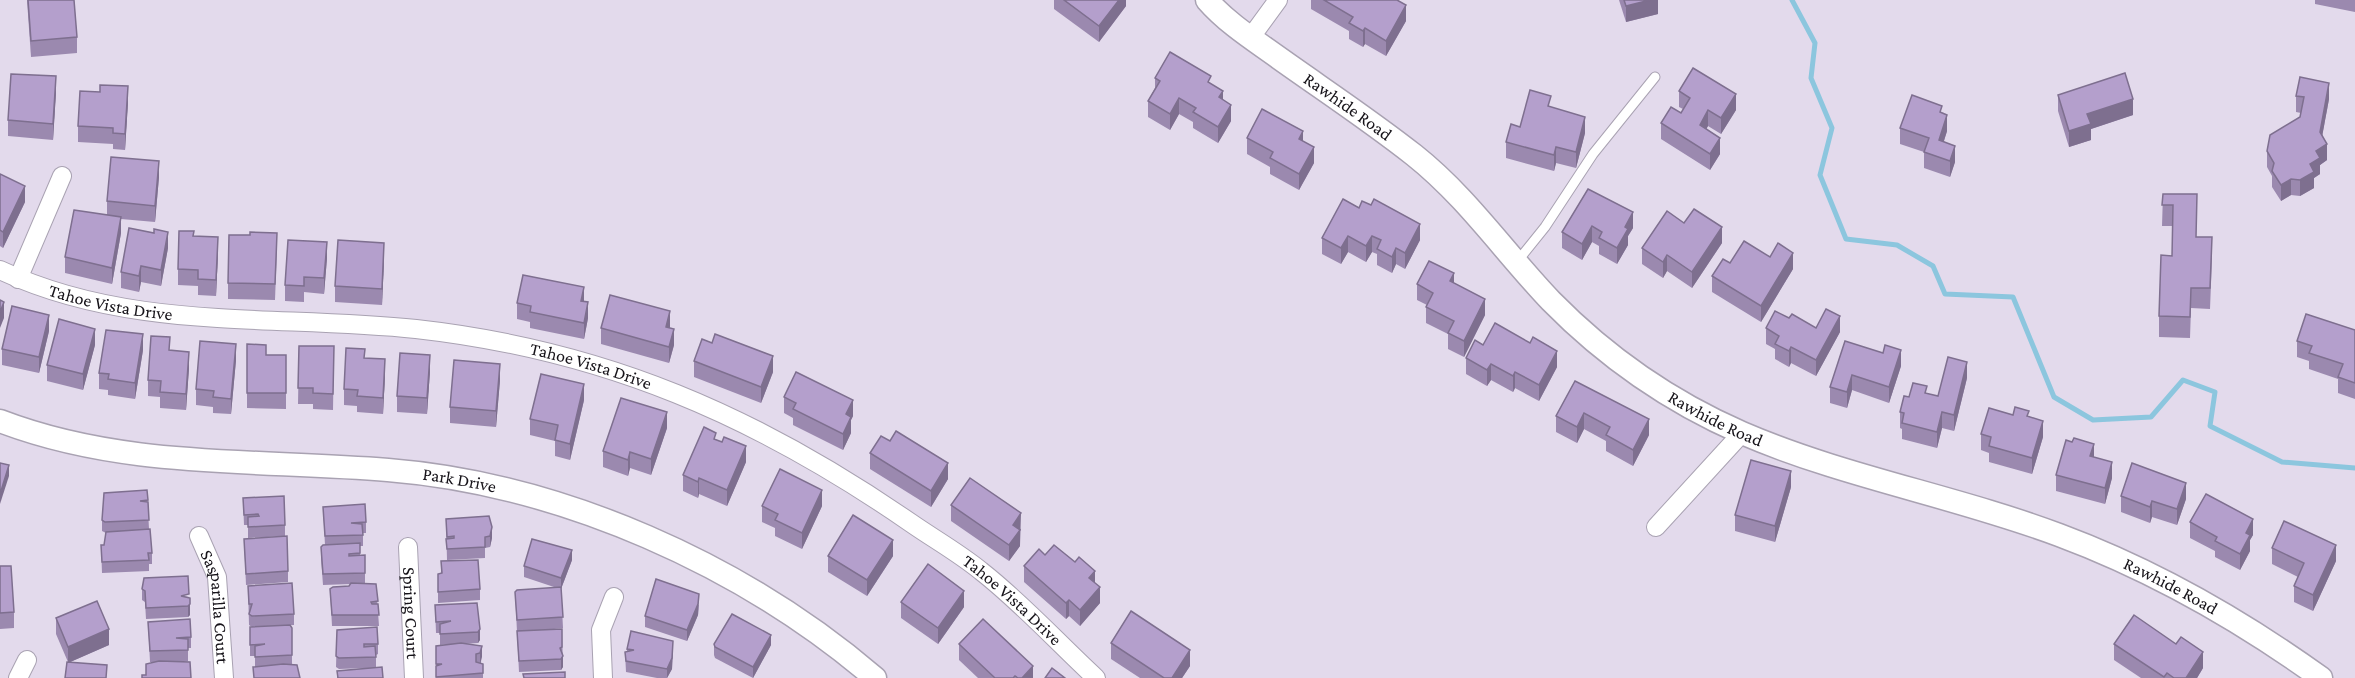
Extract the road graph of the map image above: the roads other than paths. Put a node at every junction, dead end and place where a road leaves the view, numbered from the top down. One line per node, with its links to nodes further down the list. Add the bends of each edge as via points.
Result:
1 (1207, 0): 3 (street, Rawhide Road)
2 (1278, 0): 3 (street)
3 (1251, 37): 6 (street, Rawhide Road, via 1413,154 1460,198)
4 (1655, 77): 6 (lane, via 1593,154)
5 (63, 176): 8 (street)
6 (1516, 263): 10 (street, Rawhide Road, via 1608,352 1672,397)
7 (0, 270): 8 (street, Tahoe Vista Drive)
8 (18, 279): 21 (street, Tahoe Vista Drive, via 71,297 184,317 415,329 501,342 591,362 683,395 779,440 876,498 981,571)
9 (0, 421): 20 (street, Park Drive, via 70,442 143,456 390,470 473,483 560,505 637,532 710,566 838,646)
10 (1742, 433): 11 (street); 22 (street, Rawhide Road, via 2095,549 2211,605)
11 (1656, 527)
12 (199, 536): 17 (street, Sasparilla Court, via 217,577)
13 (408, 547): 18 (street, Spring Court)
14 (614, 597): 19 (street, via 601,630)
15 (27, 660): 16 (street)
16 (18, 678)
17 (224, 678)
18 (414, 678)
19 (603, 678)
20 (875, 678)
21 (1096, 678)
22 (2321, 678)

